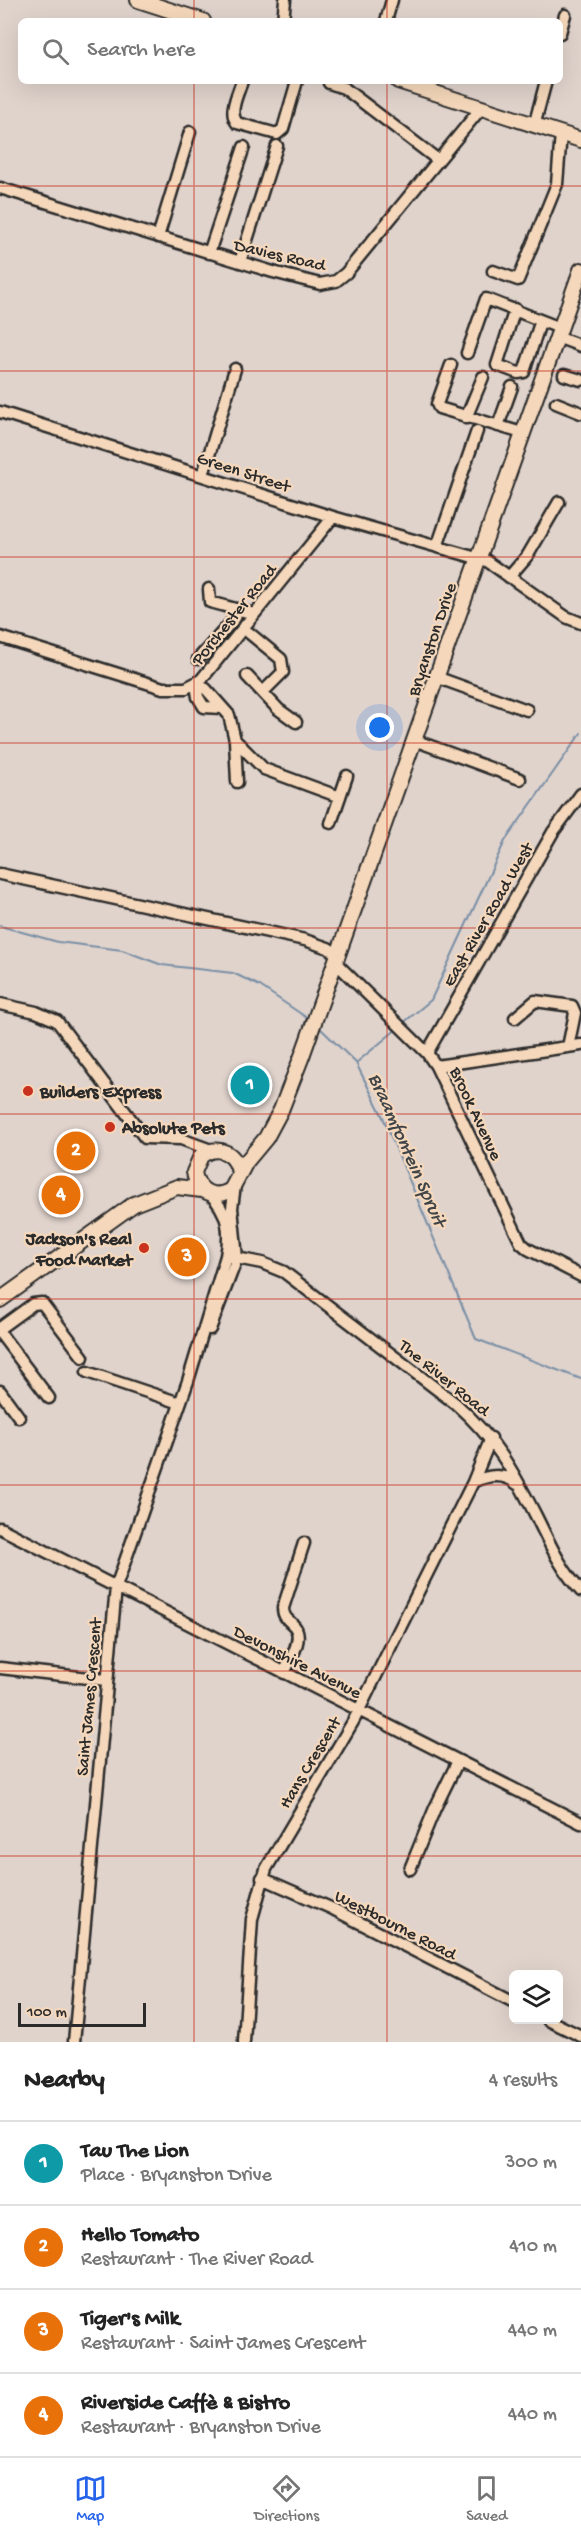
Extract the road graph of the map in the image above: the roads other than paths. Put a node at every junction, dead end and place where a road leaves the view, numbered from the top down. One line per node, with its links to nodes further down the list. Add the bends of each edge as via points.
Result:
1 (138, 0): 5 (main road)
2 (285, 0): 6 (street)
3 (392, 0): 7 (street)
4 (565, 15): 8 (street)
5 (194, 18)
6 (283, 18)
7 (387, 18)
8 (563, 22)
9 (241, 84): 10 (street, via 232,112 234,119 277,134 283,129)
10 (296, 84)
11 (334, 84): 22 (street)
12 (408, 84): 14 (main road)
13 (545, 84): 15 (street)
14 (482, 107): 15 (main road); 22 (street, Davies Road)
15 (535, 123): 16 (main road)
16 (556, 130): 18 (main road); 19 (main road); 29 (street, via 557,184 522,282)
17 (190, 132): 24 (street)
18 (581, 132)
19 (581, 140)
20 (277, 146): 26 (street)
21 (244, 147): 25 (street)
22 (438, 160): 26 (street, Davies Road, via 352,267 336,280 320,284)
23 (0, 188): 24 (street, Davies Road)
24 (158, 237): 25 (street, Davies Road)
25 (209, 253): 26 (street, Davies Road)
26 (240, 262)
27 (581, 262): 30 (main road, Bryanston Drive)
28 (581, 270): 30 (main road, Bryanston Drive)
29 (493, 271)
30 (574, 289): 33 (main road, Bryanston Drive)
31 (515, 309): 32 (street, via 496,363 499,367 524,372); 33 (street); 35 (street, via 490,299 483,301)
32 (539, 326)
33 (559, 332): 34 (street); 48 (main road, Bryanston Drive)
34 (581, 346)
35 (466, 353)
36 (451, 365): 45 (street, via 437,406)
37 (235, 369): 49 (street)
38 (564, 375): 40 (street)
39 (483, 377): 45 (street)
40 (581, 380)
41 (512, 387): 46 (street)
42 (556, 403): 44 (street)
43 (0, 411): 49 (street, Green Street)
44 (581, 412)
45 (466, 418): 46 (street)
46 (498, 426): 48 (street)
47 (477, 430): 52 (street)
48 (522, 433): 53 (main road, Bryanston Drive)
49 (203, 475): 51 (street, Green Street)
50 (559, 502): 54 (street, via 532,549)
51 (333, 517): 52 (street, Green Street); 57 (street, Porchester Road)
52 (437, 547): 53 (street, Green Street)
53 (478, 558): 54 (street, Green Street); 63 (main road, Bryanston Drive)
54 (509, 577): 58 (street, Green Street, via 571,621)
55 (208, 588): 56 (street, via 210,602)
56 (237, 609): 57 (street); 61 (street, via 235,618)
57 (254, 614): 59 (street, Porchester Road)
58 (581, 623)
59 (243, 628): 64 (street, Porchester Road); 65 (street, via 281,659 283,665 283,672)
60 (0, 637): 64 (street, Porchester Road, via 163,688)
61 (198, 659)
62 (248, 676): 65 (street)
63 (436, 677): 66 (street); 69 (main road, Bryanston Drive)
64 (196, 684): 68 (street, via 204,707 222,708 229,715)
65 (262, 692): 67 (street)
66 (526, 710)
67 (296, 722)
68 (235, 740): 72 (street); 74 (street, via 267,771)
69 (414, 740): 71 (street); 77 (main road, Bryanston Drive)
70 (347, 776): 74 (street)
71 (520, 778)
72 (237, 782)
73 (581, 794): 82 (street, East River Road West, via 553,832)
74 (340, 797): 75 (street)
75 (331, 823)
76 (0, 874): 77 (street, Brook Avenue, via 305,940 328,948)
77 (336, 958): 82 (street, Brook Avenue); 84 (main road, Bryanston Drive, via 302,1056)
78 (0, 1004): 85 (street, via 57,1021 145,1138)
79 (515, 1018): 81 (street, via 535,1002 572,1006 575,1013)
80 (581, 1044): 81 (street)
81 (568, 1047): 83 (street)
82 (427, 1053): 83 (street, Brook Avenue)
83 (436, 1066): 91 (street, Brook Avenue, via 519,1239 528,1248)
84 (269, 1134): 86 (main road, via 249,1147); 88 (main road, Bryanston Drive)
85 (181, 1139): 86 (street); 87 (street, via 189,1146)
86 (215, 1150): 87 (main road); 88 (main road, via 226,1152 236,1161)
87 (196, 1163): 89 (main road, via 195,1179); 92 (main road, via 182,1178 127,1201)
88 (237, 1180): 89 (main road, via 225,1194); 90 (street, Saint James Crescent)
89 (206, 1192): 90 (street, Saint James Crescent, via 220,1204 227,1219); 93 (main road, via 177,1187 134,1204)
90 (231, 1257): 99 (street, Saint James Crescent); 101 (street, The River Road, via 284,1272 456,1404)
91 (581, 1276)
92 (0, 1290)
93 (0, 1300)
94 (1, 1326): 95 (street, via 33,1304 42,1303); 98 (street)
95 (82, 1358)
96 (87, 1372): 99 (street)
97 (0, 1391): 100 (street)
98 (49, 1398)
99 (180, 1403): 106 (street, Saint James Crescent)
100 (19, 1417)
101 (491, 1438): 102 (street, Hans Crescent); 103 (street, The River Road)
102 (473, 1482): 103 (street, via 500,1476 512,1479); 111 (street, Hans Crescent)
103 (522, 1488): 107 (street, The River Road, via 564,1570)
104 (0, 1528): 106 (street, Devonshire Avenue)
105 (304, 1543): 109 (street, via 283,1608 284,1617 298,1634)
106 (116, 1587): 109 (street, Devonshire Avenue); 110 (street, Saint James Crescent)
107 (581, 1591)
108 (0, 1668): 110 (street)
109 (284, 1674): 111 (street, Devonshire Avenue)
110 (106, 1680): 119 (street, Saint James Crescent)
111 (359, 1711): 112 (street, Devonshire Avenue); 115 (street, Hans Crescent)
112 (458, 1761): 113 (street, Devonshire Avenue); 114 (street)
113 (581, 1823)
114 (411, 1869)
115 (262, 1878): 116 (street, Westbourne Road); 120 (street, Hans Crescent, via 252,1919)
116 (509, 2000)
117 (558, 2024): 118 (street)
118 (581, 2036)
119 (74, 2042)
120 (244, 2042)

